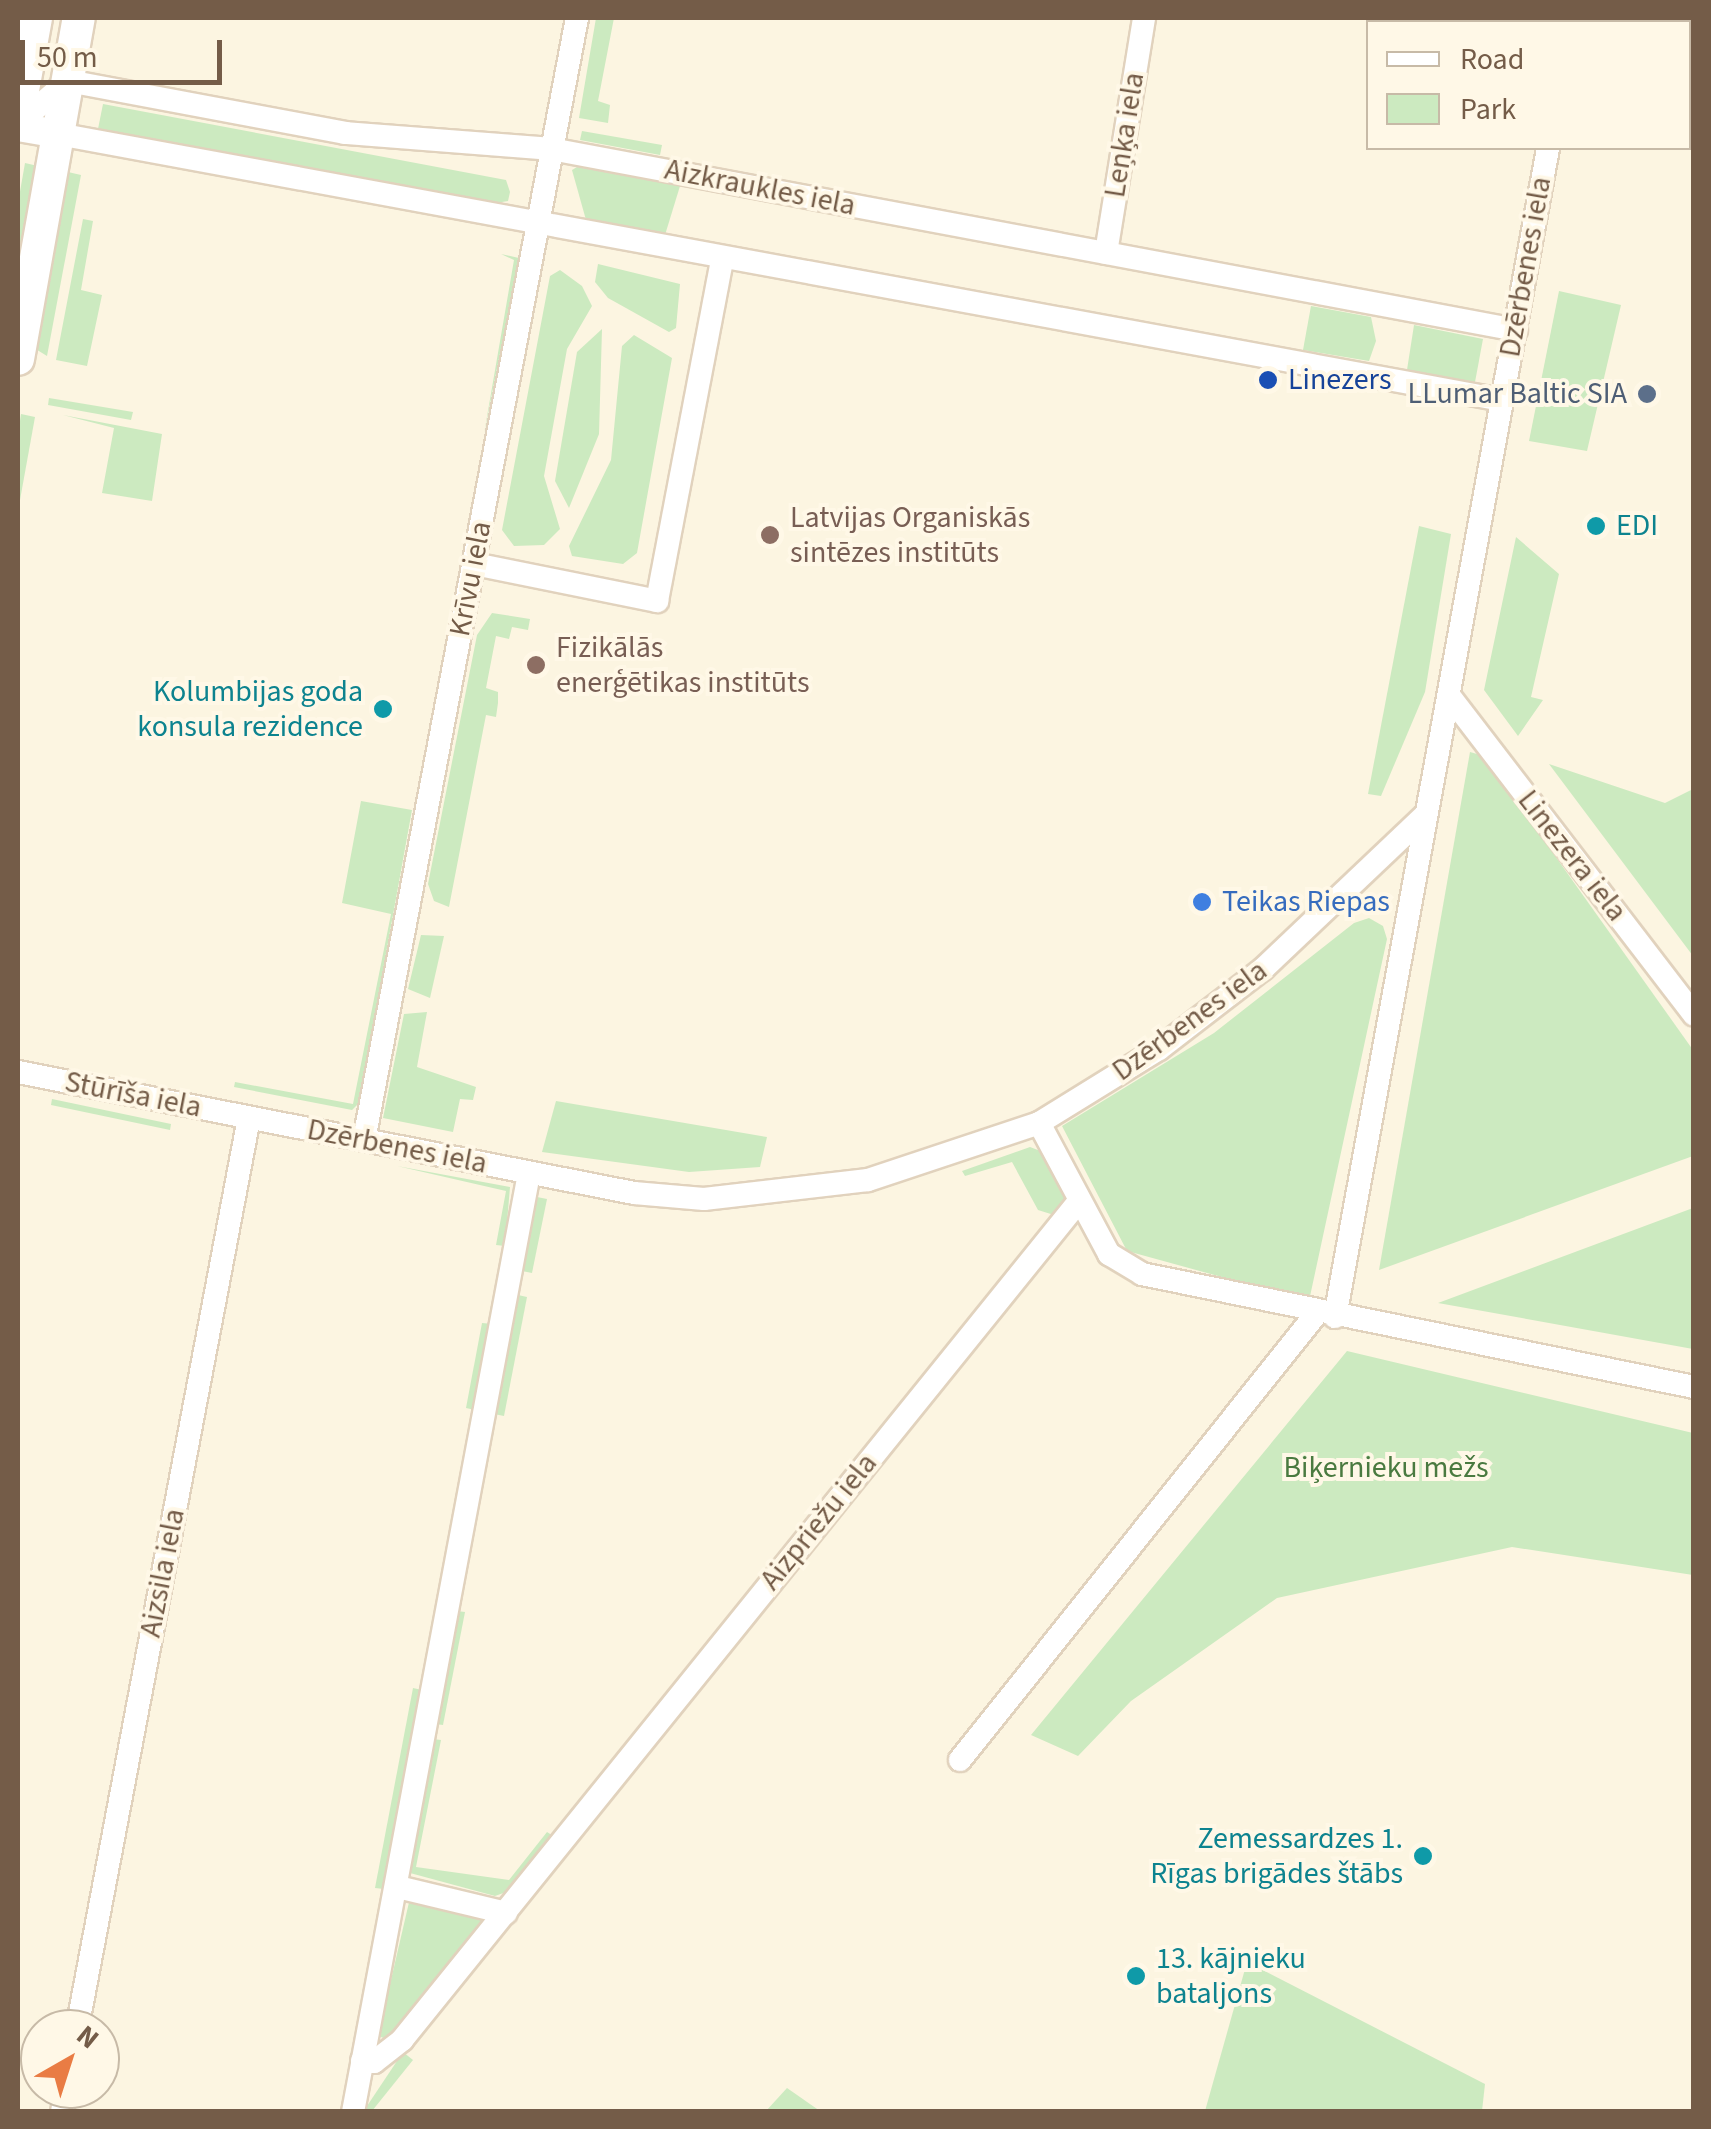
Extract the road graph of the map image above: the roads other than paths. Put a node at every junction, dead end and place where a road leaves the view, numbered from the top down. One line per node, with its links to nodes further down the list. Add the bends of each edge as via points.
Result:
1 (36, 18): 6 (main road)
2 (79, 18): 5 (main road)
3 (577, 18): 8 (street, Krīvu iela)
4 (1144, 18): 11 (street, Leņķa iela)
5 (68, 81): 6 (street); 7 (main road); 8 (street, Aizkraukles iela, via 345,133)
6 (18, 123): 7 (street)
7 (58, 134): 10 (street); 14 (main road)
8 (552, 150): 10 (street, Krīvu iela); 11 (street, Aizkraukles iela)
9 (1548, 150): 13 (street, Dzērbenes iela)
10 (538, 226): 12 (street); 16 (street, Krīvu iela)
11 (1106, 253): 13 (street, Aizkraukles iela)
12 (722, 260): 15 (street); 16 (street, via 657,601)
13 (1516, 330): 15 (street, Dzērbenes iela)
14 (18, 358)
15 (1502, 400): 17 (street, Dzērbenes iela)
16 (474, 564): 23 (street, Krīvu iela)
17 (1451, 698): 18 (street, Dzērbenes iela); 19 (street, Linezera iela)
18 (1423, 817): 22 (street, Dzērbenes iela, via 1209,1014); 26 (street)
19 (1694, 1015)
20 (18, 1072): 21 (street, Stūrīša iela)
21 (249, 1118): 23 (street, Dzērbenes iela); 31 (street, Aizsila iela)
22 (1039, 1123): 24 (street, Dzērbenes iela, via 868,1180 765,1195 670,1197); 25 (street)
23 (364, 1140): 24 (street, Dzērbenes iela)
24 (530, 1172): 29 (street)
25 (1079, 1201): 26 (street, via 1109,1254 1142,1274); 30 (street, Aizpriežu iela)
26 (1326, 1315): 27 (street); 28 (street)
27 (1694, 1388)
28 (960, 1760)
29 (398, 1886): 30 (street); 32 (street)
30 (506, 1912): 32 (street, Aizpriežu iela, via 402,2040 374,2062)
31 (82, 2009)
32 (362, 2061): 33 (street)
33 (353, 2112)

